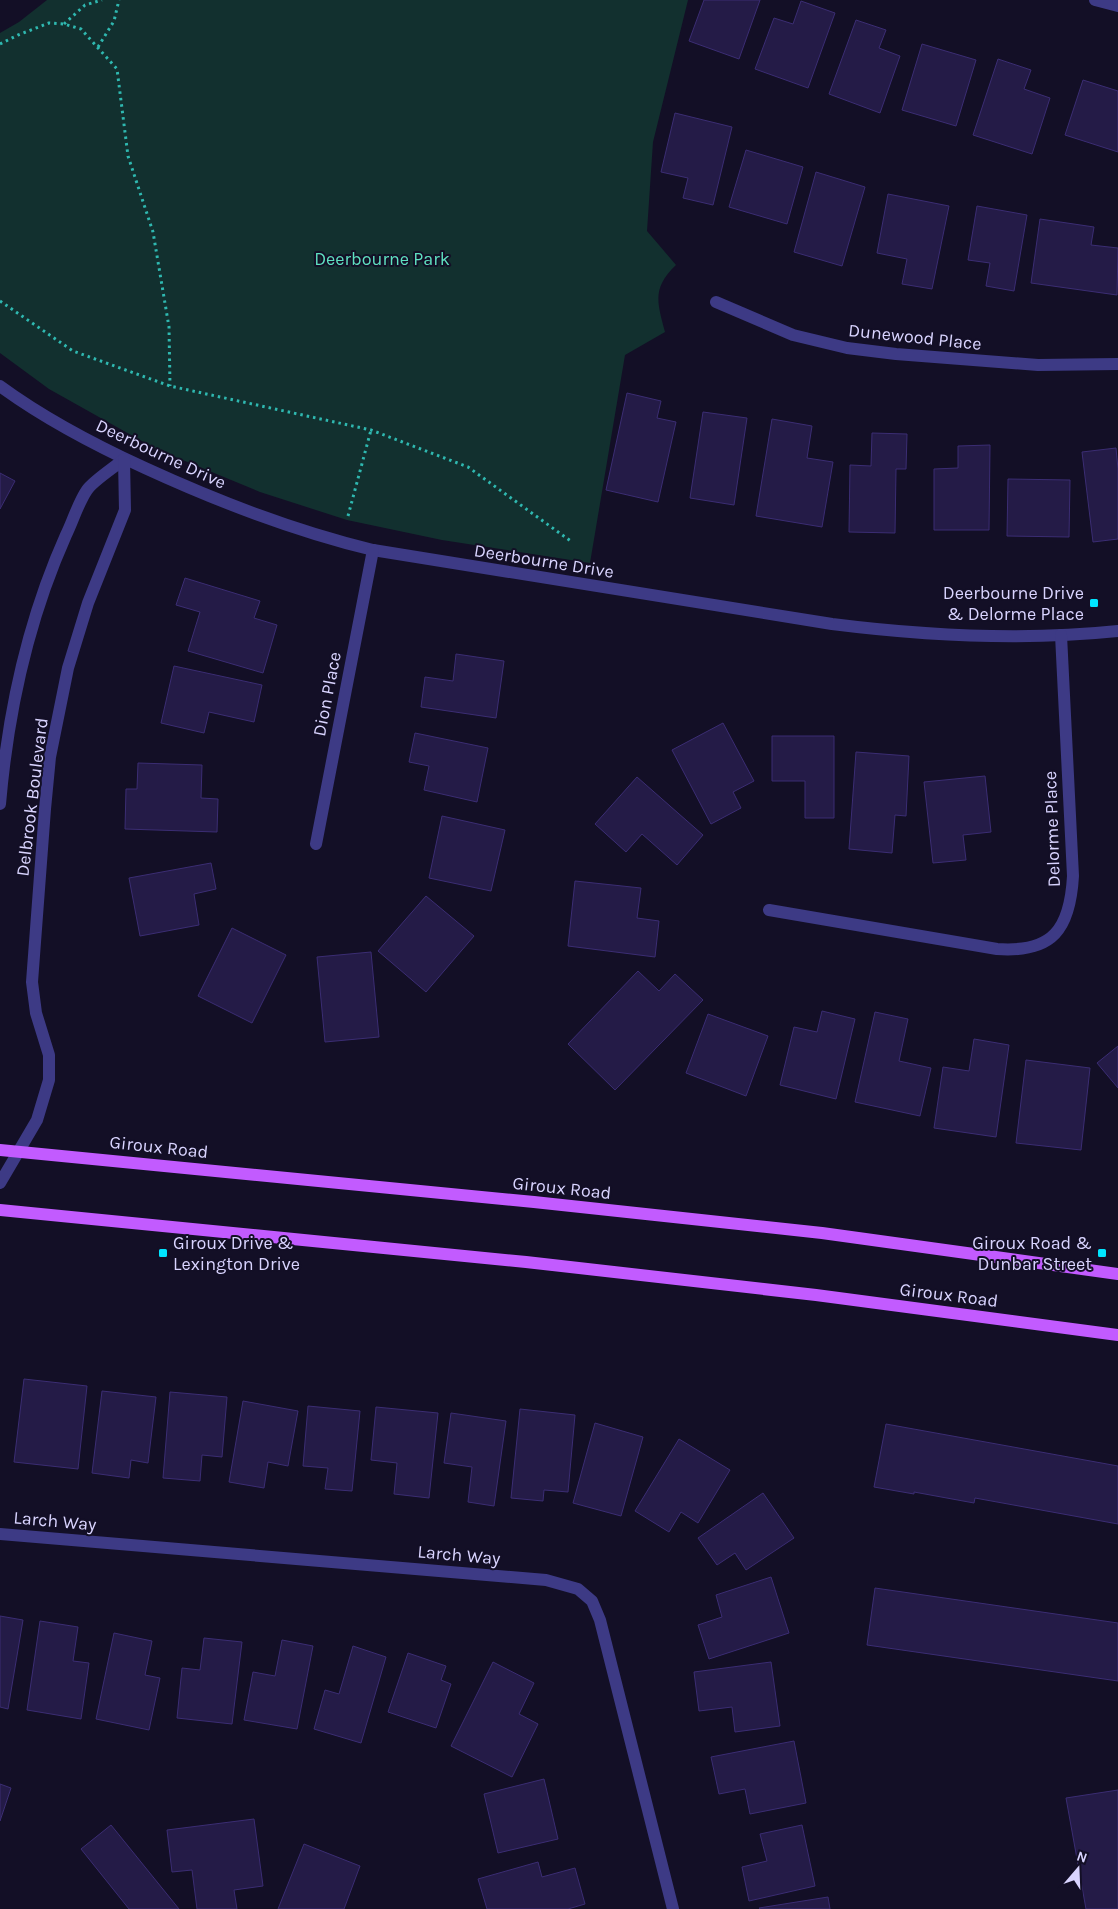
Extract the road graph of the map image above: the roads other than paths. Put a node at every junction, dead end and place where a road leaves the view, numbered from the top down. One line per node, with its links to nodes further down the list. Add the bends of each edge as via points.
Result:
1 (1095, 0): 2 (street)
2 (1118, 6)
3 (716, 302): 4 (street, Dunewood Place, via 793,335 847,348 1038,365)
4 (1118, 364)
5 (0, 386): 6 (street, Deerbourne Drive, via 65,428)
6 (124, 459): 7 (street, Deerbourne Drive, via 233,507 338,542); 10 (street, Delbrook Boulevard, via 87,490 38,609 15,698); 14 (street, Delbrook Boulevard, via 125,510 88,603 71,659 50,757 32,982 36,1012 49,1055 49,1080 37,1120)
7 (373, 550): 9 (street, Deerbourne Drive, via 832,624 940,635); 11 (street, Dion Place)
8 (1118, 632): 9 (street, Deerbourne Drive)
9 (1061, 635): 12 (street, Delorme Place, via 1073,876 1069,907 1054,936 1032,947 997,949)
10 (0, 804)
11 (316, 844)
12 (769, 910)
13 (0, 1150): 14 (main road, Giroux Road)
14 (19, 1151): 15 (street, Delbrook Boulevard); 17 (main road, Giroux Road, via 812,1232)
15 (0, 1183)
16 (0, 1210): 18 (main road, Giroux Road, via 545,1264 816,1295)
17 (1118, 1274)
18 (1118, 1335)
19 (0, 1534): 20 (street, Larch Way, via 546,1580 578,1589 592,1602 600,1620)
20 (673, 1909)

